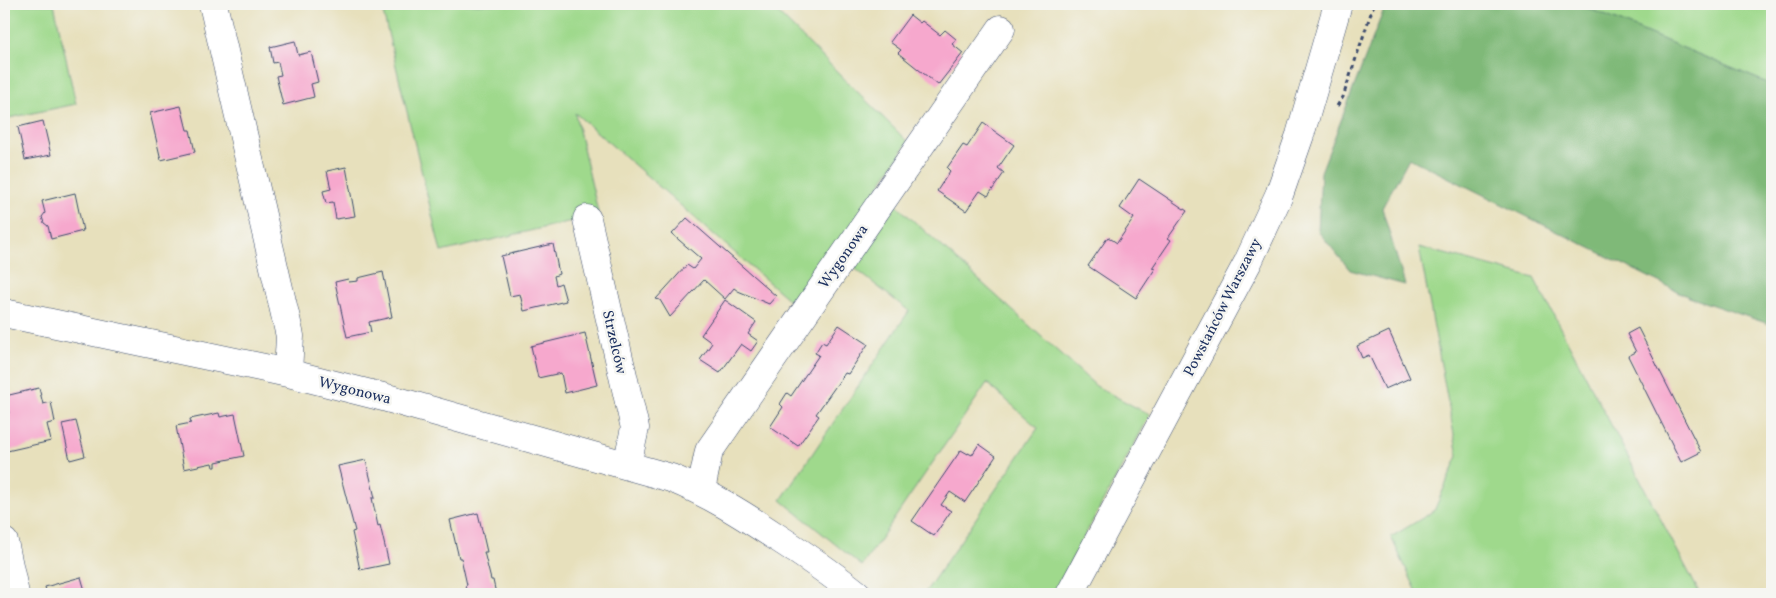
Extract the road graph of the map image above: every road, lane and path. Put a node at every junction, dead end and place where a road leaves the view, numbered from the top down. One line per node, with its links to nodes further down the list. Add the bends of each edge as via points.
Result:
1 (213, 4): 8 (street, via 290,336)
2 (1338, 4): 14 (street, Powstańców Warszawy, via 1279,195 1248,262)
3 (1374, 4): 5 (path)
4 (1001, 29): 10 (street, Wygonowa, via 709,451)
5 (1343, 97)
6 (587, 219): 9 (street, Strzelców, via 635,428)
7 (4, 313): 8 (street, Wygonowa)
8 (288, 373): 9 (street, Wygonowa)
9 (627, 465): 10 (street, Wygonowa)
10 (701, 490): 13 (street, Wygonowa, via 809,558)
11 (4, 542): 12 (street)
12 (16, 594)
13 (857, 594)
14 (1070, 594)

